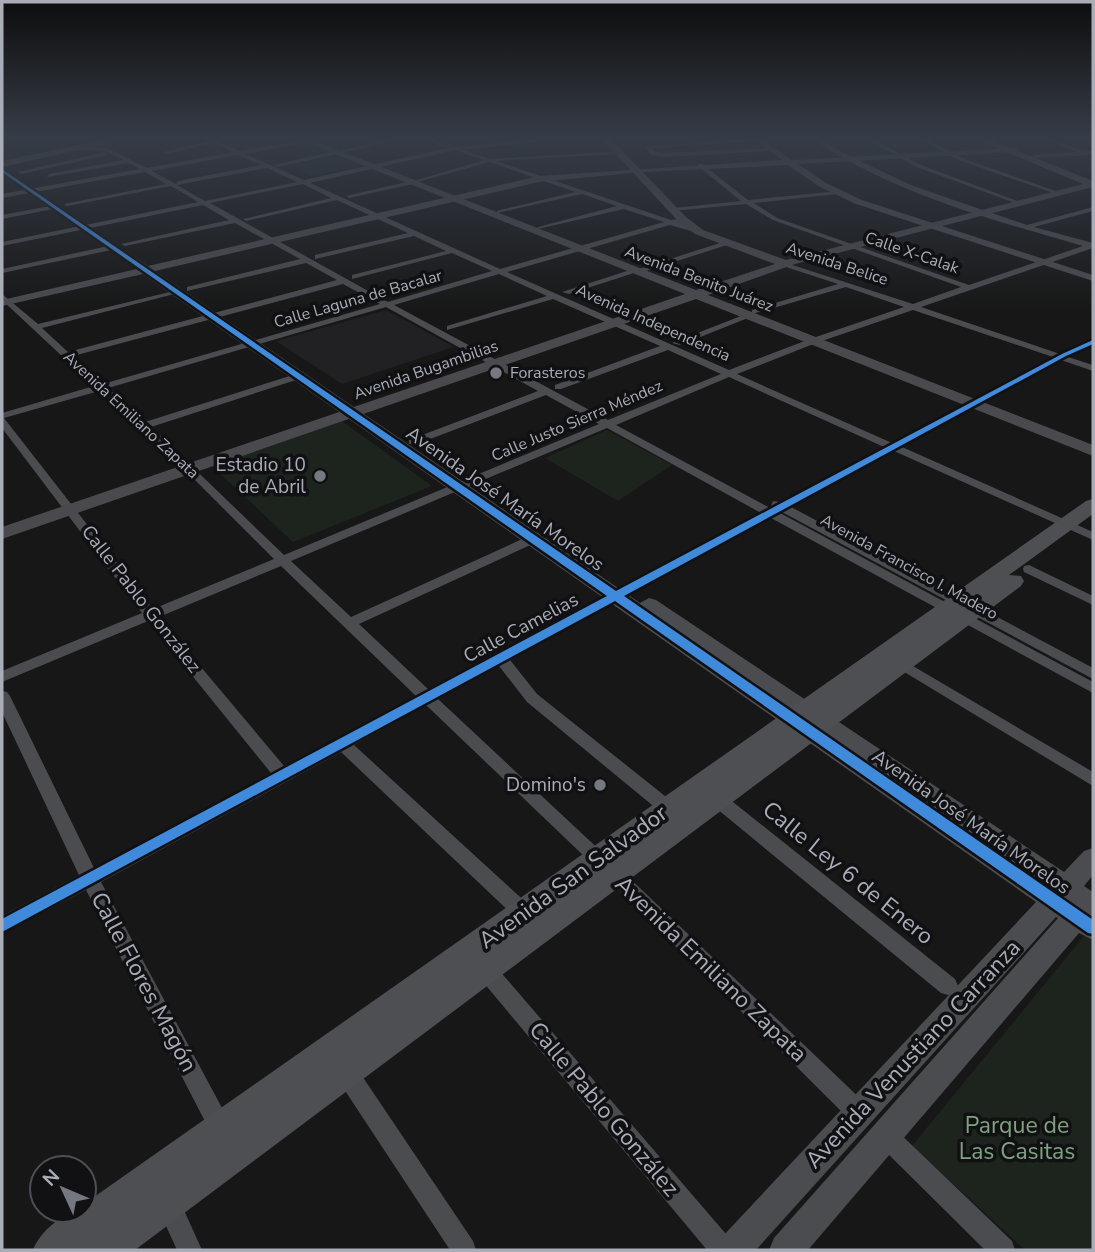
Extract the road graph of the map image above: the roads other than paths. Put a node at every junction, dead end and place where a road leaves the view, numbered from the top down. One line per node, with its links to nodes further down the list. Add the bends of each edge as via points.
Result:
1 (50, 194): 25 (street, Avenida José María Morelos)
2 (120, 194): 25 (street)
3 (193, 194): 23 (street, Avenida Francisco I. Madero)
4 (246, 194): 23 (street)
5 (331, 194): 21 (street, Avenida Independencia)
6 (342, 194): 19 (street, Avenida Independencia)
7 (360, 194): 19 (street)
8 (447, 194): 20 (main road, Avenida Benito Juárez)
9 (465, 194): 20 (street)
10 (573, 194): 28 (street)
11 (583, 194): 26 (street)
12 (661, 194): 30 (main road, Avenida Belice)
13 (737, 194): 24 (street, Calle X-Calak)
14 (815, 194): 24 (street)
15 (844, 194): 35 (street)
16 (928, 194): 29 (street)
17 (998, 194): 22 (street)
18 (1044, 194): 22 (main road, Avenida Bugambilias)
19 (349, 197): 31 (street, Avenida Independencia)
20 (454, 197): 28 (main road, Avenida Benito Juárez); 31 (street); 47 (main road, Avenida Benito Juárez)
21 (338, 198): 31 (street, Avenida Independencia); 33 (street)
22 (1015, 201): 29 (main road, Avenida Bugambilias)
23 (208, 202): 33 (street, Avenida Francisco I. Madero); 36 (street)
24 (747, 202): 30 (street); 45 (street, Calle X-Calak, via 775,219)
25 (62, 206): 32 (street); 36 (street, Avenida José María Morelos)
26 (622, 207): 34 (street); 38 (street)
27 (1093, 209): 37 (street)
28 (499, 212): 38 (main road, Avenida Benito Juárez)
29 (972, 212): 35 (main road, Avenida Bugambilias); 37 (street)
30 (679, 213): 34 (street, Calle Laguna de Bacalar); 39 (main road, Avenida Belice); 50 (main road, Avenida Belice, via 707,231)
31 (380, 214): 40 (street, Avenida Independencia); 41 (street); 53 (street, Avenida Independencia)
32 (2, 217)
33 (241, 220): 41 (street, Avenida Francisco I. Madero); 44 (street)
34 (670, 224): 39 (street); 47 (street, Calle Laguna de Bacalar)
35 (923, 224): 45 (main road, Avenida Bugambilias); 51 (street)
36 (91, 226): 42 (street); 44 (street, Avenida José María Morelos)
37 (1024, 227): 46 (street)
38 (540, 228): 47 (main road, Avenida Benito Juárez)
39 (699, 232): 43 (main road, Avenida Belice)
40 (414, 234): 48 (street, Avenida Independencia); 49 (street)
41 (276, 238): 49 (street, Avenida Francisco I. Madero); 52 (street)
42 (2, 244)
43 (726, 244): 50 (main road, Avenida Belice); 54 (street)
44 (119, 245): 52 (street, Avenida José María Morelos); 55 (street)
45 (846, 245): 50 (main road, Avenida Bugambilias); 61 (street, Calle X-Calak)
46 (1092, 246): 51 (street, Calle Justo Sierra Méndez)
47 (585, 249): 53 (street, Calle Laguna de Bacalar); 54 (main road, Avenida Benito Juárez)
48 (453, 251): 56 (street, Avenida Independencia); 57 (street)
49 (312, 259): 57 (street, Avenida Francisco I. Madero); 59 (street, Avenida Francisco I. Madero); 62 (street)
50 (785, 262): 60 (street, Avenida Belice); 64 (main road, Avenida Bugambilias); 69 (street, Avenida Belice)
51 (1043, 262): 58 (street); 61 (street, Calle Justo Sierra Méndez)
52 (151, 267): 62 (street, Avenida José María Morelos); 66 (street)
53 (514, 269): 56 (street, Calle Laguna de Bacalar); 63 (street, Avenida Independencia)
54 (640, 270): 63 (street); 64 (main road, Avenida Benito Juárez)
55 (2, 271)
56 (502, 273): 65 (street, Avenida Independencia); 67 (street, Calle Laguna de Bacalar)
57 (355, 277): 67 (street, Avenida Francisco I. Madero)
58 (1093, 278)
59 (344, 281): 68 (street, Avenida Francisco I. Madero); 70 (street)
60 (847, 284): 69 (street, Avenida Belice); 71 (street)
61 (968, 287): 69 (street, Calle Justo Sierra Méndez)
62 (184, 290): 70 (street, Avenida José María Morelos); 73 (street)
63 (566, 292): 72 (street, Avenida Independencia)
64 (695, 292): 71 (main road, Avenida Benito Juárez); 72 (main road, Avenida Bugambilias)
65 (554, 296): 72 (street, Avenida Independencia); 74 (street)
66 (3, 300): 73 (street, Avenida Emiliano Zapata)
67 (400, 302): 68 (street, Calle Laguna de Bacalar); 74 (street, Avenida Francisco I. Madero)
68 (388, 305): 77 (street, Calle Laguna de Bacalar); 82 (street, Avenida Francisco I. Madero)
69 (917, 306): 75 (street, Calle Justo Sierra Méndez); 81 (street, Avenida Belice)
70 (218, 314): 77 (street, Avenida José María Morelos); 80 (street)
71 (752, 314): 75 (main road, Avenida Benito Juárez); 78 (street)
72 (615, 319): 78 (street, Avenida Independencia); 79 (street, Avenida Independencia); 82 (main road, Avenida Bugambilias)
73 (36, 327): 80 (street, Avenida Emiliano Zapata)
74 (450, 328): 82 (street, Avenida Francisco I. Madero)
75 (817, 340): 84 (street, Calle Justo Sierra Méndez); 89 (main road, Avenida Benito Juárez)
76 (1093, 342): 81 (street, Calle Camelias)
77 (260, 343): 85 (street, Avenida José María Morelos); 86 (street, Calle Laguna de Bacalar); 90 (street, Avenida José María Morelos)
78 (677, 343): 84 (street, Avenida Independencia)
79 (667, 347): 84 (street, Avenida Independencia); 87 (street)
80 (66, 355): 86 (street, Avenida Emiliano Zapata)
81 (1063, 356): 83 (street, Avenida Belice); 89 (street, Calle Camelias)
82 (497, 359): 87 (street, Avenida Francisco I. Madero); 88 (street, Avenida Francisco I. Madero); 90 (main road, Avenida Bugambilias)
83 (1093, 366)
84 (733, 372): 92 (street, Calle Justo Sierra Méndez); 95 (street, Avenida Independencia)
85 (299, 376): 90 (street, Avenida José María Morelos); 93 (street)
86 (102, 387): 91 (street, Calle Laguna de Bacalar); 93 (street, Avenida Emiliano Zapata)
87 (558, 387): 92 (street, Avenida Francisco I. Madero)
88 (545, 391): 92 (street, Avenida Francisco I. Madero); 94 (street)
89 (978, 403): 95 (street, Calle Camelias); 96 (main road, Avenida Benito Juárez); 97 (main road, Avenida Benito Juárez)
90 (354, 408): 94 (street, Avenida José María Morelos); 98 (main road, Avenida Bugambilias); 99 (street, Avenida José María Morelos)
91 (2, 419): 100 (street, Calle Pablo González)
92 (614, 423): 99 (street, Calle Justo Sierra Méndez); 101 (street, Avenida Francisco I. Madero)
93 (143, 426): 98 (street, Avenida Emiliano Zapata)
94 (413, 442): 99 (street, Avenida José María Morelos)
95 (896, 445): 101 (street, Calle Camelias); 102 (street, Avenida Independencia)
96 (1093, 445)
97 (1093, 452)
98 (186, 466): 100 (main road, Avenida Bugambilias); 106 (street, Avenida Emiliano Zapata)
99 (465, 485): 105 (street, Avenida José María Morelos); 106 (street, Calle Justo Sierra Méndez); 108 (street, Avenida José María Morelos)
100 (69, 506): 103 (main road, Avenida Bugambilias); 104 (main road, Avenida Bugambilias); 111 (street, Calle Pablo González)
101 (776, 509): 108 (street, Calle Camelias); 110 (street, Avenida Francisco I. Madero)
102 (1085, 524): 107 (main road, Avenida San Salvador); 110 (main road, Avenida San Salvador)
103 (2, 526)
104 (2, 533)
105 (533, 540): 108 (street, Avenida José María Morelos); 112 (street)
106 (282, 560): 111 (street, Calle Justo Sierra Méndez); 112 (street, Avenida Emiliano Zapata)
107 (1029, 569): 109 (street); 110 (main road, Avenida San Salvador)
108 (623, 594): 113 (street, Calle Camelias); 120 (street, Avenida José María Morelos)
109 (1093, 601)
110 (961, 609): 114 (main road, Avenida San Salvador); 115 (street, Avenida Francisco I. Madero); 117 (street, Avenida Francisco I. Madero); 120 (main road, Avenida San Salvador)
111 (150, 615): 116 (street, Calle Justo Sierra Méndez); 122 (street, Calle Pablo González)
112 (349, 623): 119 (street, Avenida Emiliano Zapata)
113 (501, 659): 119 (street, Calle Camelias); 125 (street, via 532,698)
114 (901, 664): 120 (main road, Avenida San Salvador); 123 (street)
115 (1093, 674)
116 (2, 677)
117 (1093, 688)
118 (2, 696): 128 (street, Calle Flores Magón)
119 (427, 698): 121 (street, Calle Camelias); 127 (street, Avenida Emiliano Zapata)
120 (807, 721): 124 (main road, Avenida San Salvador); 125 (main road, Avenida San Salvador); 129 (street, Avenida José María Morelos)
121 (342, 743): 122 (street, Calle Camelias); 130 (street)
122 (282, 775): 128 (street, Calle Camelias)
123 (1093, 780)
124 (716, 799): 127 (main road, Avenida San Salvador); 133 (street, Calle Ley 6 de Enero)
125 (669, 809): 127 (main road, Avenida San Salvador)
126 (1093, 858): 129 (street, Avenida Venustiano Carranza)
127 (606, 867): 130 (main road, Avenida San Salvador); 132 (main road, Avenida San Salvador); 135 (street, Avenida Emiliano Zapata)
128 (90, 879): 131 (street, Calle Camelias); 137 (street, Calle Flores Magón)
129 (1081, 905): 135 (street, Avenida Venustiano Carranza); 136 (street, Avenida Venustiano Carranza)
130 (524, 913): 134 (main road, Avenida San Salvador)
131 (2, 926)
132 (485, 969): 134 (main road, Avenida San Salvador); 143 (street, Calle Pablo González)
133 (948, 986)
134 (339, 1061): 137 (main road, Avenida San Salvador); 142 (street)
135 (859, 1113): 144 (street, Avenida Venustiano Carranza)
136 (886, 1136): 145 (street, Avenida Venustiano Carranza); 146 (street)
137 (227, 1142): 138 (main road, Avenida San Salvador); 139 (main road, Avenida San Salvador)
138 (167, 1203): 140 (main road, Avenida San Salvador); 141 (street)
139 (53, 1250)
140 (102, 1250)
141 (190, 1250)
142 (464, 1250)
143 (723, 1250)
144 (733, 1250)
145 (786, 1250)
146 (1003, 1250)

